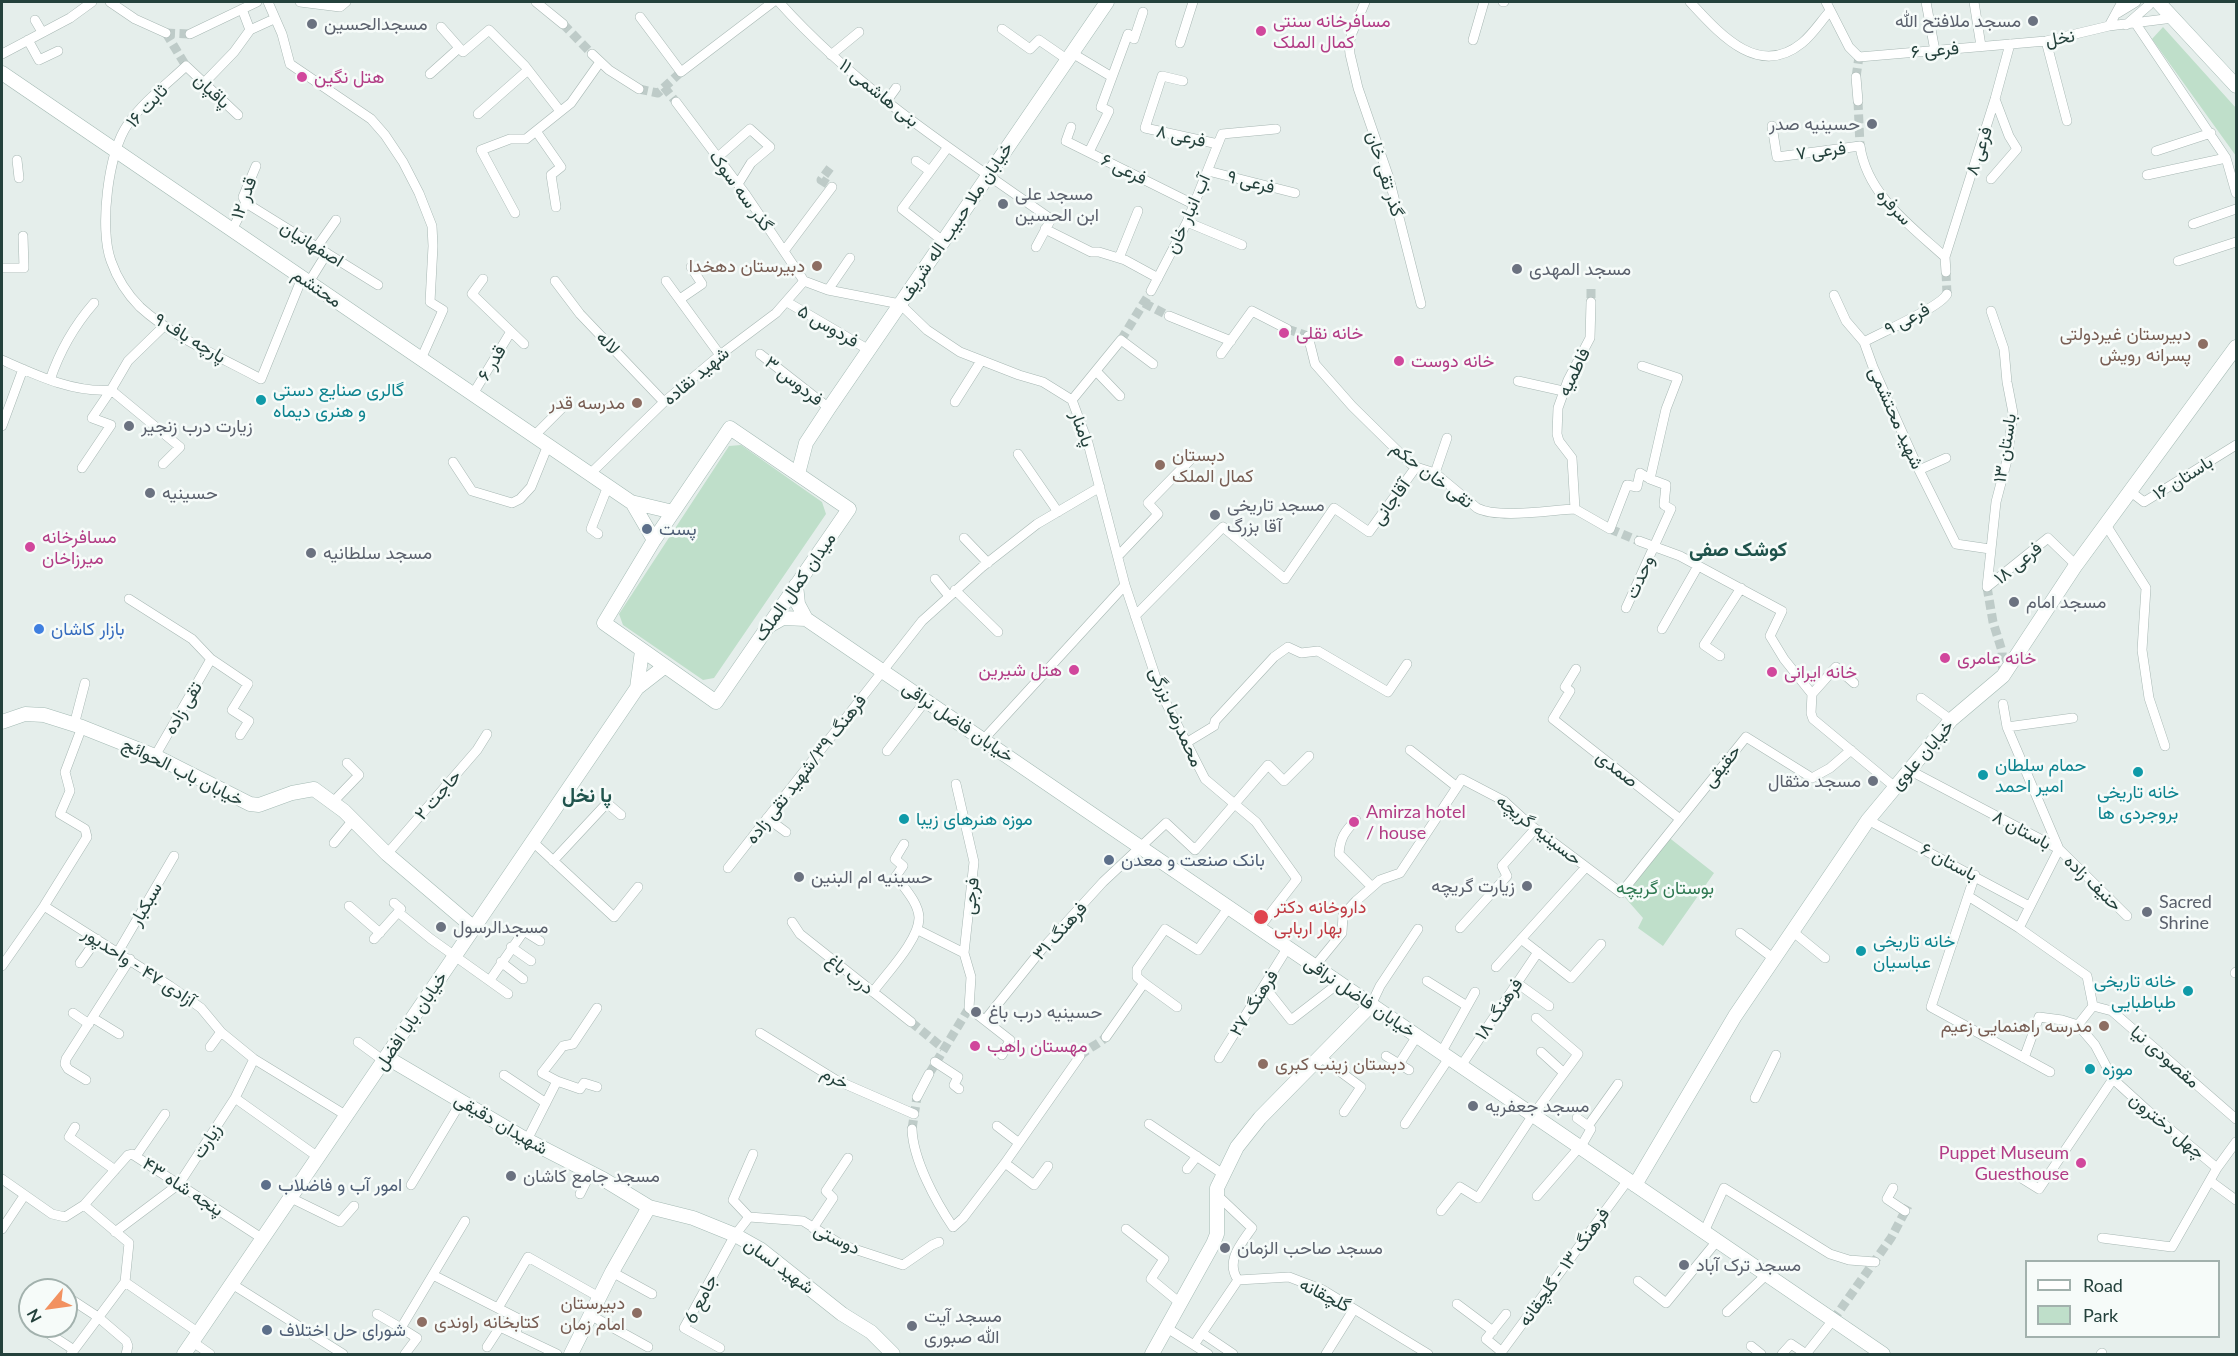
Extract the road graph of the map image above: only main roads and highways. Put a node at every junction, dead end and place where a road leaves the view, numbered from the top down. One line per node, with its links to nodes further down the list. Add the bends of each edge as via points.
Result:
1 (1107, 2): 6 (main road, خیابان ملا حبیب اله شریف)
2 (2158, 2): 4 (main road)
3 (2, 73): 9 (main road, محتشم)
4 (2236, 86)
5 (2236, 347): 22 (main road, خیابان علوی, via 2076,565 2003,676 1951,720 1868,820 1724,1033)
6 (806, 442): 7 (main road, خیابان ملا حبیب اله شریف); 8 (main road, خیابان ملا حبیب اله شریف)
7 (780, 462): 8 (main road, میدان کمال الملک); 10 (main road, میدان کمال الملک, via 730,428)
8 (798, 474): 12 (main road, میدان کمال الملک, via 849,509)
9 (633, 504): 10 (main road, محتشم); 11 (main road, محتشم)
10 (673, 512): 11 (main road, میدان کمال الملک)
11 (654, 540): 15 (main road, میدان کمال الملک, via 604,623)
12 (796, 585): 13 (main road, via 798,604); 14 (main road, میدان کمال الملک)
13 (806, 619): 14 (main road, via 783,618); 20 (main road, خیابان فاضل نراقی)
14 (767, 627): 16 (main road, میدان کمال الملک, via 716,702)
15 (642, 651): 16 (main road, میدان کمال الملک); 17 (main road, خیابان بابا افضل)
16 (664, 667): 17 (main road, خیابان بابا افضل)
17 (638, 688): 19 (main road, خیابان بابا افضل)
18 (2, 722): 19 (main road, خیابان باب الحوائج, via 24,714 44,715 78,726 155,756 250,804 259,805 314,789 435,893)
19 (478, 922): 21 (main road, خیابان بابا افضل)
20 (1371, 1005): 22 (main road, خیابان فاضل نراقی); 27 (main road, via 1245,1137 1216,1194 1217,1234 1213,1244)
21 (385, 1059): 23 (main road, شهیدان دقیقی); 24 (main road, خیابان بابا افضل)
22 (1632, 1183): 28 (main road, خیابان فاضل نراقی)
23 (649, 1207): 25 (main road); 26 (main road, شهید لسان, via 693,1218 760,1249 871,1332)
24 (184, 1354)
25 (571, 1354)
26 (893, 1354)
27 (1152, 1354)
28 (1883, 1354)

